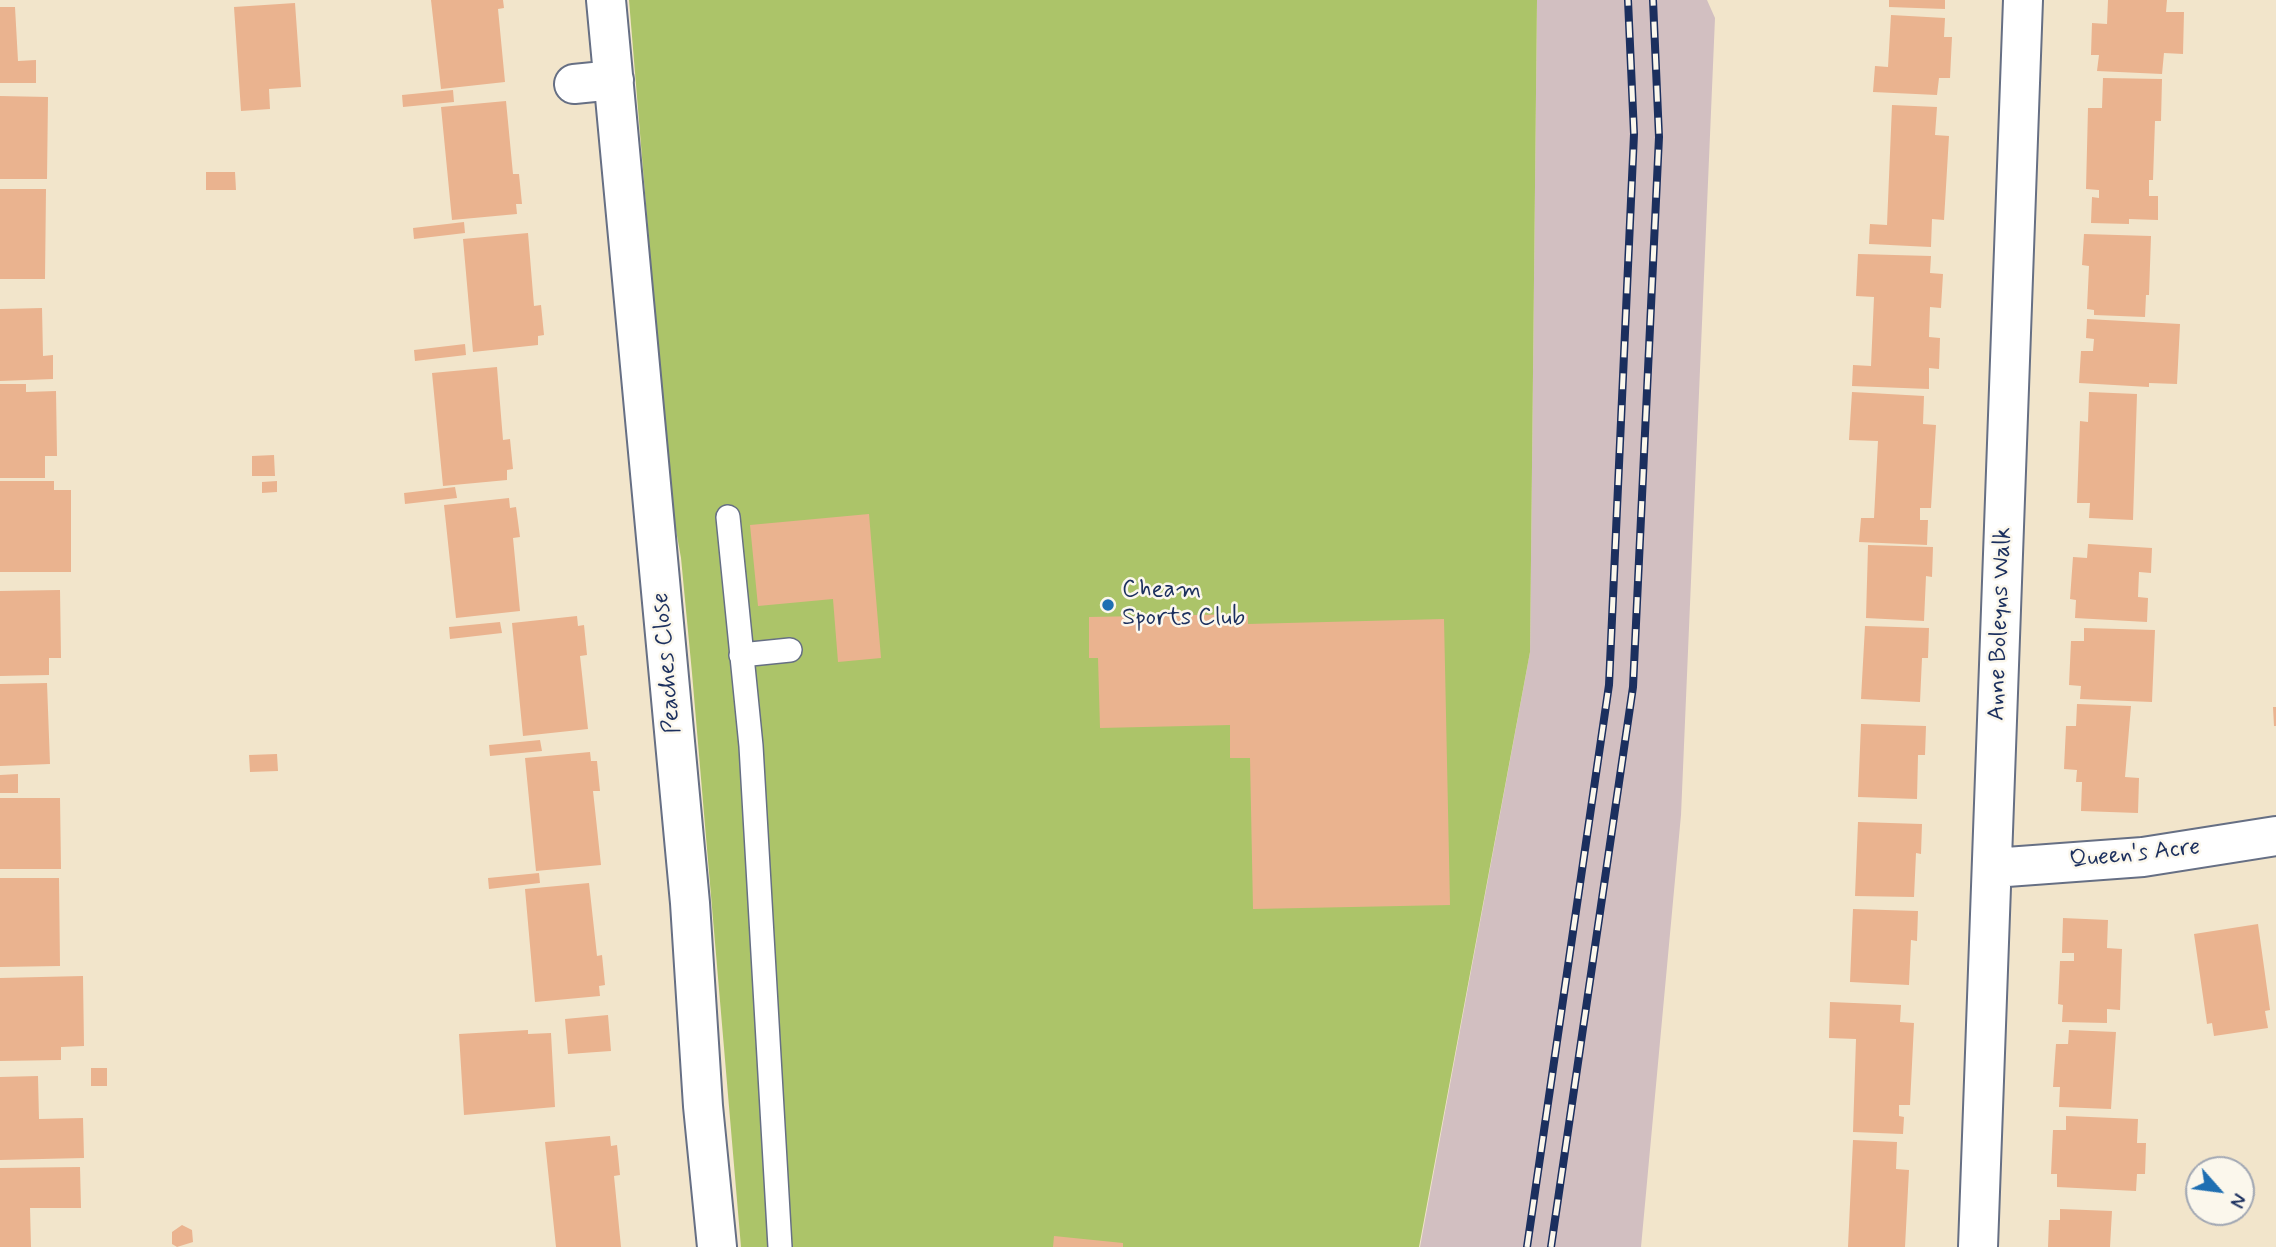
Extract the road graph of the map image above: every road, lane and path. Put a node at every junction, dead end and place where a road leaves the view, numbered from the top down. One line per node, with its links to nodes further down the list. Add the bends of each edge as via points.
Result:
1 (606, 0): 3 (street, Peaches Close)
2 (2023, 0): 9 (street, Anne Boleyns Walk)
3 (614, 80): 4 (street); 10 (street, Peaches Close)
4 (574, 84)
5 (728, 517): 7 (lane)
6 (790, 650): 7 (lane)
7 (741, 655): 11 (lane, via 751,746)
8 (2276, 836): 9 (street, Queen's Acre, via 2143,857)
9 (1993, 868): 12 (street, Anne Boleyns Walk)
10 (717, 1247)
11 (780, 1247)
12 (1978, 1247)

